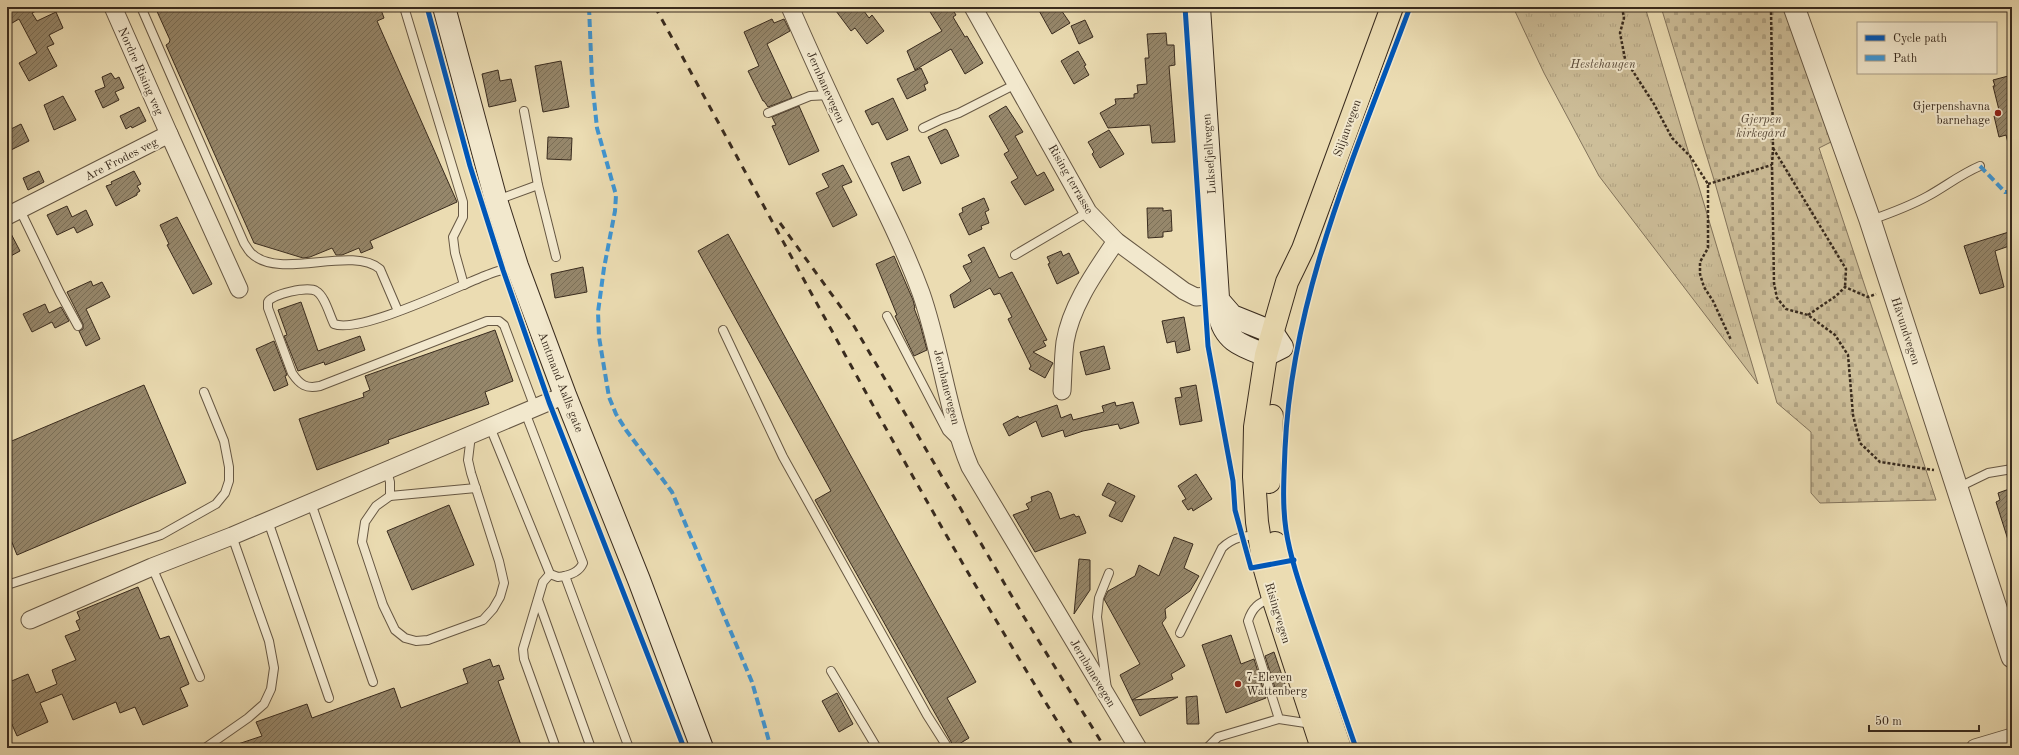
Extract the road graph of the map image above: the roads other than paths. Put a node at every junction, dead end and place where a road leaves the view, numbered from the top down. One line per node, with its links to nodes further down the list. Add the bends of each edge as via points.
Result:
1 (113, 7): 15 (street, Nordre Rising veg)
2 (141, 7): 29 (lane, via 251,253 265,260 287,265 363,261 375,265 380,270)
3 (404, 7): 26 (lane, via 463,202 463,217 453,237)
4 (444, 7): 18 (main road, Amtmand Aalls gate)
5 (790, 7): 11 (street, Jernbanevegen)
6 (973, 7): 10 (street, Rising terrasse)
7 (1199, 7): 28 (main road, Luksefjellvegen)
8 (1392, 7): 33 (main road, Siljanvegen, via 1303,249 1298,283)
9 (1794, 7): 21 (street, Håvundvegen)
10 (1016, 84): 14 (lane); 19 (street, Rising terrasse)
11 (830, 95): 13 (lane, via 810,96); 40 (street, Jernbanevegen, via 899,241 920,292 933,330)
12 (524, 111): 17 (lane)
13 (768, 113)
14 (923, 128)
15 (169, 134): 20 (street, Are Frodes veg); 27 (street, Are Frodes veg)
16 (1980, 166): 21 (lane, via 1900,210)
17 (538, 186): 18 (lane); 24 (lane)
18 (496, 200): 25 (main road, Amtmand Aalls gate)
19 (1088, 212): 22 (street, Rising terrasse); 23 (lane)
20 (13, 213): 31 (lane)
21 (1870, 220): 44 (street, Håvundvegen)
22 (1116, 241): 28 (street, Rising terrasse, via 1184,291 1196,297); 34 (street, via 1093,275 1073,315 1065,341)
23 (1014, 254)
24 (556, 257)
25 (517, 266): 26 (lane, via 488,274); 36 (main road, Amtmand Aalls gate)
26 (464, 285): 29 (lane)
27 (239, 289)
28 (1218, 298): 33 (main road, via 1232,316)
29 (398, 311): 37 (lane, via 358,324 341,326 334,324 321,296 307,288 271,298 268,302 292,373 298,382 311,388 487,321 499,321 504,325)
30 (886, 316): 40 (lane, via 947,431)
31 (78, 326)
32 (723, 330): 75 (lane, via 783,457)
33 (1273, 344): 41 (main road, Siljanvegen, via 1273,402)
34 (1062, 391)
35 (204, 392): 55 (lane, via 224,441 229,467 229,481 225,493 216,504 161,535)
36 (565, 395): 37 (street); 73 (main road, Amtmand Aalls gate, via 639,580)
37 (530, 410): 38 (street); 54 (lane, via 583,563 581,568)
38 (490, 427): 39 (street); 53 (lane)
39 (471, 435): 43 (street); 45 (lane, via 468,460)
40 (961, 445): 64 (street, Jernbanevegen, via 970,468)
41 (1261, 458): 49 (main road, Risingvegen, via 1255,500); 56 (main road, Risingvegen, via 1279,562)
42 (2012, 469): 44 (lane)
43 (387, 471): 46 (lane); 47 (street)
44 (1954, 479): 60 (street, Håvundvegen)
45 (476, 488): 46 (lane); 46 (lane, via 504,583 500,597 483,620 428,640 416,641 405,638 395,630 383,605 362,542 365,522 376,506)
46 (390, 496)
47 (311, 503): 48 (street); 63 (lane)
48 (268, 521): 50 (street); 65 (lane)
49 (1262, 535): 56 (main road, Risingvegen, via 1264,566); 59 (lane, via 1229,540 1222,548)
50 (232, 536): 51 (street); 69 (lane, via 269,641 274,668 271,689 264,704)
51 (152, 567): 58 (street); 62 (lane)
52 (1109, 573): 64 (lane, via 1099,598 1097,617 1107,680)
53 (550, 574): 54 (lane); 57 (lane, via 543,582)
54 (565, 576): 72 (lane)
55 (7, 585)
56 (1280, 596): 66 (lane, via 1262,602 1251,610 1248,621); 67 (main road, Risingvegen)
57 (538, 600): 70 (lane, via 525,637 523,654); 71 (lane)
58 (30, 620)
59 (1180, 633)
60 (2012, 657)
61 (831, 671): 74 (lane)
62 (200, 677)
63 (373, 682)
64 (1105, 694): 76 (street, Jernbanevegen)
65 (329, 698)
66 (1279, 719): 67 (lane); 77 (lane, via 1218,737)
67 (1322, 721): 78 (main road, Risingvegen); 79 (main road, Risingvegen)
68 (2012, 737): 80 (street)
69 (204, 748)
70 (556, 748)
71 (591, 748)
72 (628, 748)
73 (702, 748)
74 (877, 748)
75 (948, 748)
76 (1138, 748)
77 (1207, 748)
78 (1322, 748)
79 (1340, 748)
80 (1975, 748)

